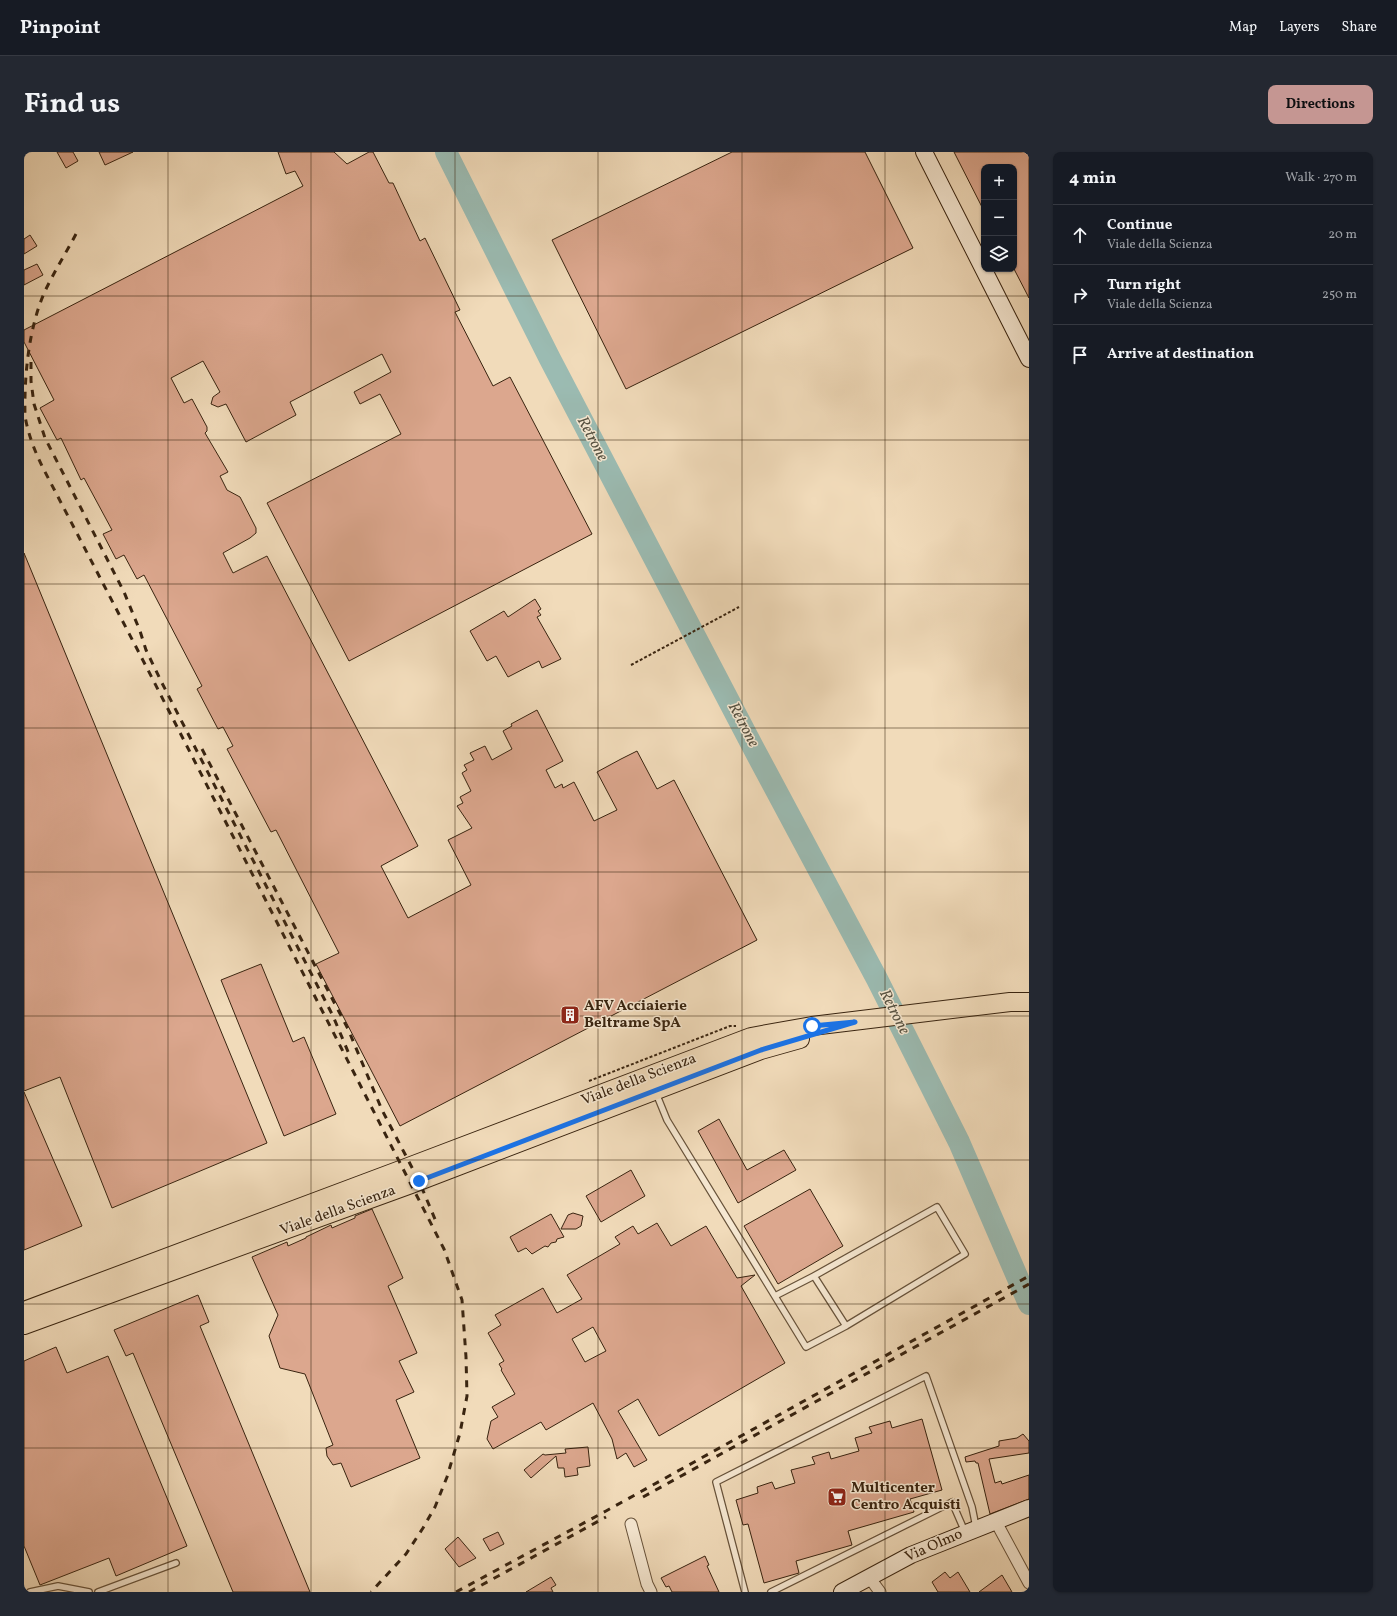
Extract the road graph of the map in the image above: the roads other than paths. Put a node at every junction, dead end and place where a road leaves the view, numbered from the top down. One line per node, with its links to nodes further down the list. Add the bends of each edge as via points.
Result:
1 (924, 152): 2 (street)
2 (1029, 359)
3 (1029, 1002): 4 (main road, Viale della Scienza, via 1010,1002)
4 (855, 1022): 5 (main road, Viale della Scienza, via 761,1050); 8 (main road, Viale della Scienza, via 812,1026 751,1037)
5 (655, 1091): 7 (lane, via 667,1120); 9 (main road, Viale della Scienza, via 411,1184)
6 (814, 1276): 7 (lane); 10 (lane); 10 (lane, via 936,1207 965,1254)
7 (775, 1296): 10 (lane, via 806,1347)
8 (24, 1311)
9 (24, 1325)
10 (846, 1326)
11 (1029, 1508): 12 (street, Via Olmo)
12 (995, 1520): 14 (street, Via Olmo); 17 (street)
13 (631, 1524): 21 (street)
14 (970, 1530): 16 (street, Via Olmo, via 911,1555); 22 (lane, via 972,1507 926,1376 716,1482); 23 (lane, via 952,1502)
15 (176, 1563): 20 (lane)
16 (869, 1577): 24 (street, Via Olmo); 25 (street)
17 (1029, 1583)
18 (30, 1592): 19 (lane, via 58,1586)
19 (89, 1592)
20 (98, 1592)
21 (651, 1592)
22 (745, 1592)
23 (770, 1592)
24 (842, 1592)
25 (880, 1592)

